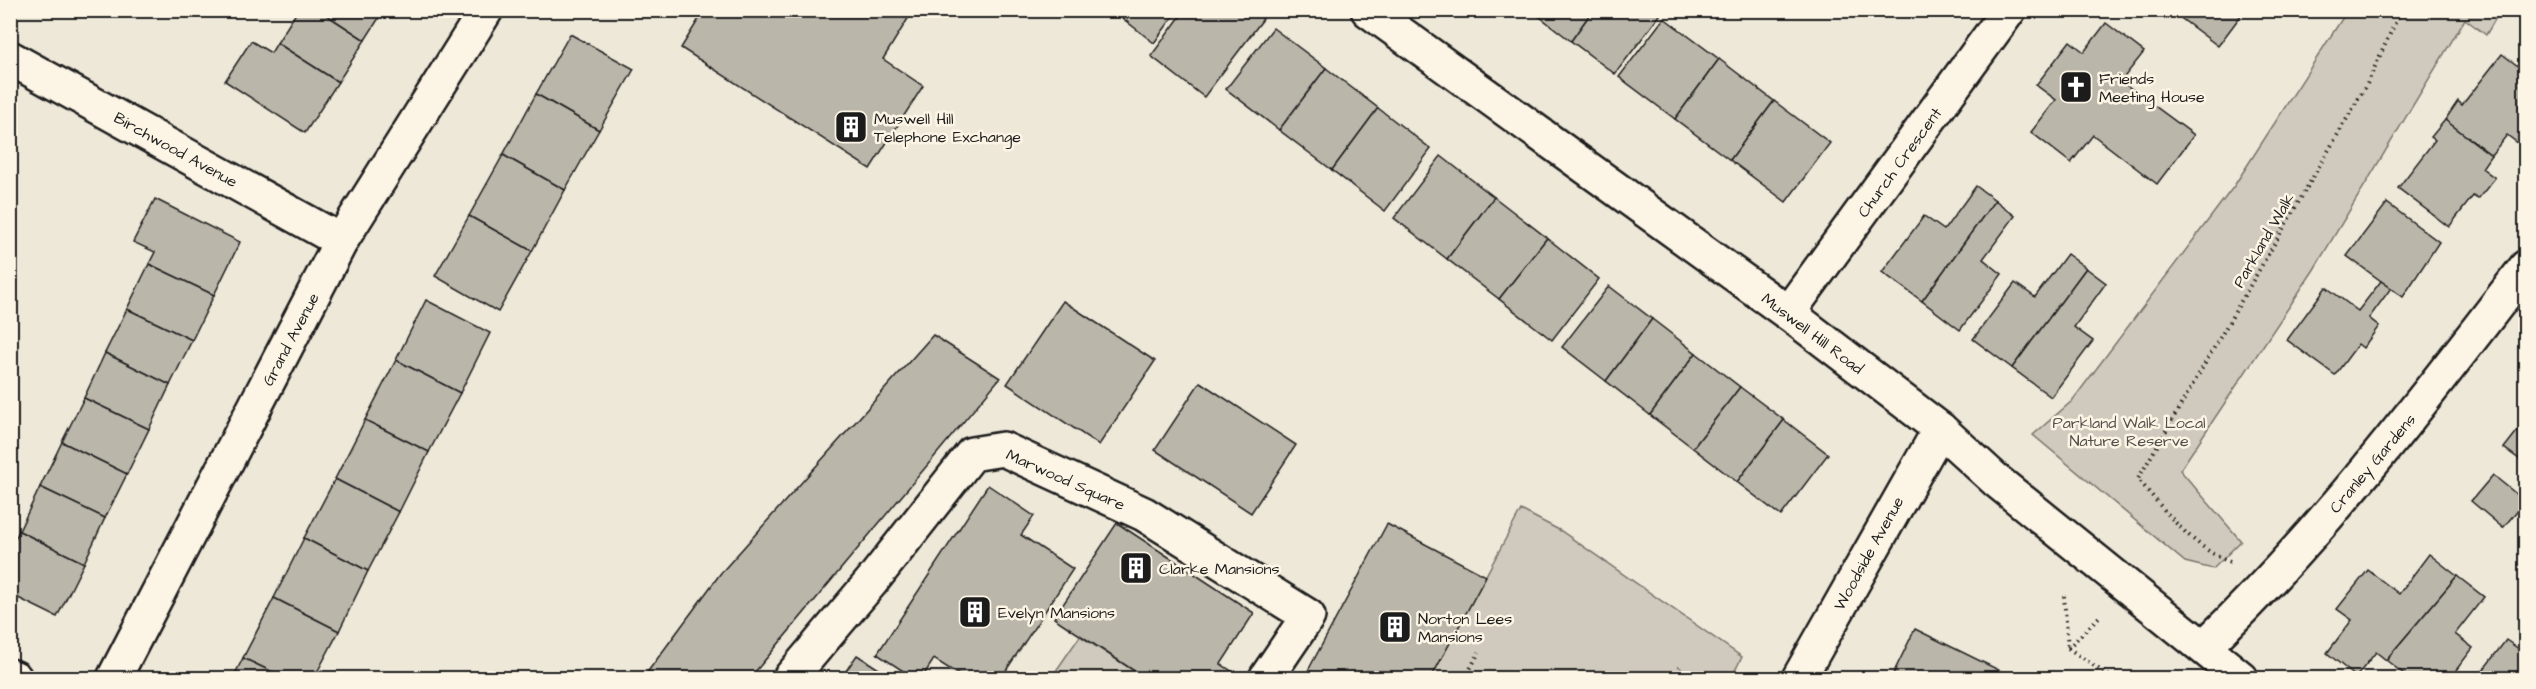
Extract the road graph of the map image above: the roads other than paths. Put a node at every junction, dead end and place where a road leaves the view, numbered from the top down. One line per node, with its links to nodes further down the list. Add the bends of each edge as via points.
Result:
1 (486, 10): 5 (street, Grand Avenue)
2 (1368, 10): 7 (street, Muswell Hill Road)
3 (2009, 10): 7 (street, Church Crescent)
4 (10, 57): 5 (street, Birchwood Avenue)
5 (341, 241): 12 (street, Grand Avenue)
6 (2526, 267): 9 (street, Cranley Gardens, via 2380,457 2265,588)
7 (1788, 313): 8 (street, Muswell Hill Road)
8 (1940, 429): 9 (street, Muswell Hill Road, via 1998,482); 15 (street, Woodside Avenue)
9 (2204, 647): 16 (street, Muswell Hill Road)
10 (10, 676): 11 (street)
11 (15, 678)
12 (114, 678)
13 (790, 678): 14 (street, Marwood Square, via 972,454 1004,449 1143,514 1308,616)
14 (1266, 678)
15 (1798, 678)
16 (2241, 678)

